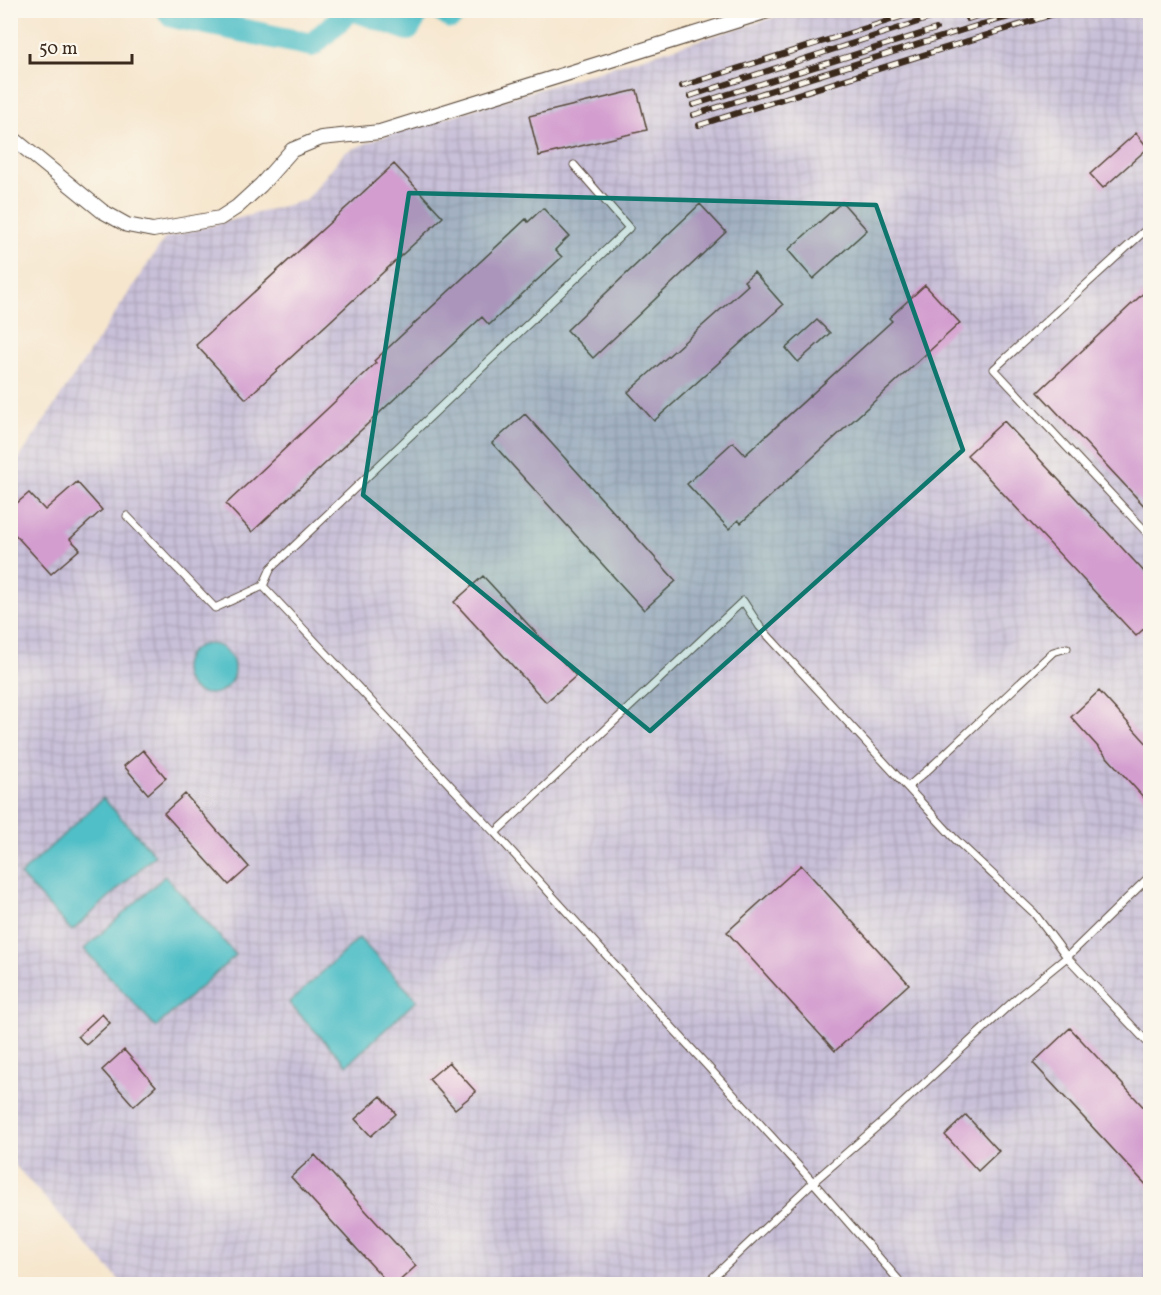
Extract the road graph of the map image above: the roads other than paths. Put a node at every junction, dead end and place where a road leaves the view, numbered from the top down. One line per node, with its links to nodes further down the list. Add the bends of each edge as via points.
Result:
1 (771, 10): 2 (street, via 380,132 321,138 292,150 237,207 219,218 153,230 127,225 102,211)
2 (10, 136)
3 (574, 165): 7 (lane, via 629,228 270,568)
4 (1150, 226): 6 (lane, via 994,369)
5 (128, 516): 7 (lane, via 215,608)
6 (1150, 536)
7 (263, 586): 10 (lane)
8 (1067, 648): 9 (lane, via 1053,652)
9 (909, 786): 10 (lane, via 760,627 743,601); 12 (lane, via 955,839 1034,913)
10 (495, 832): 14 (lane)
11 (1150, 876): 12 (lane)
12 (1067, 957): 13 (lane); 14 (lane)
13 (1150, 1045)
14 (813, 1182): 15 (lane); 16 (lane)
15 (705, 1284)
16 (903, 1284)

